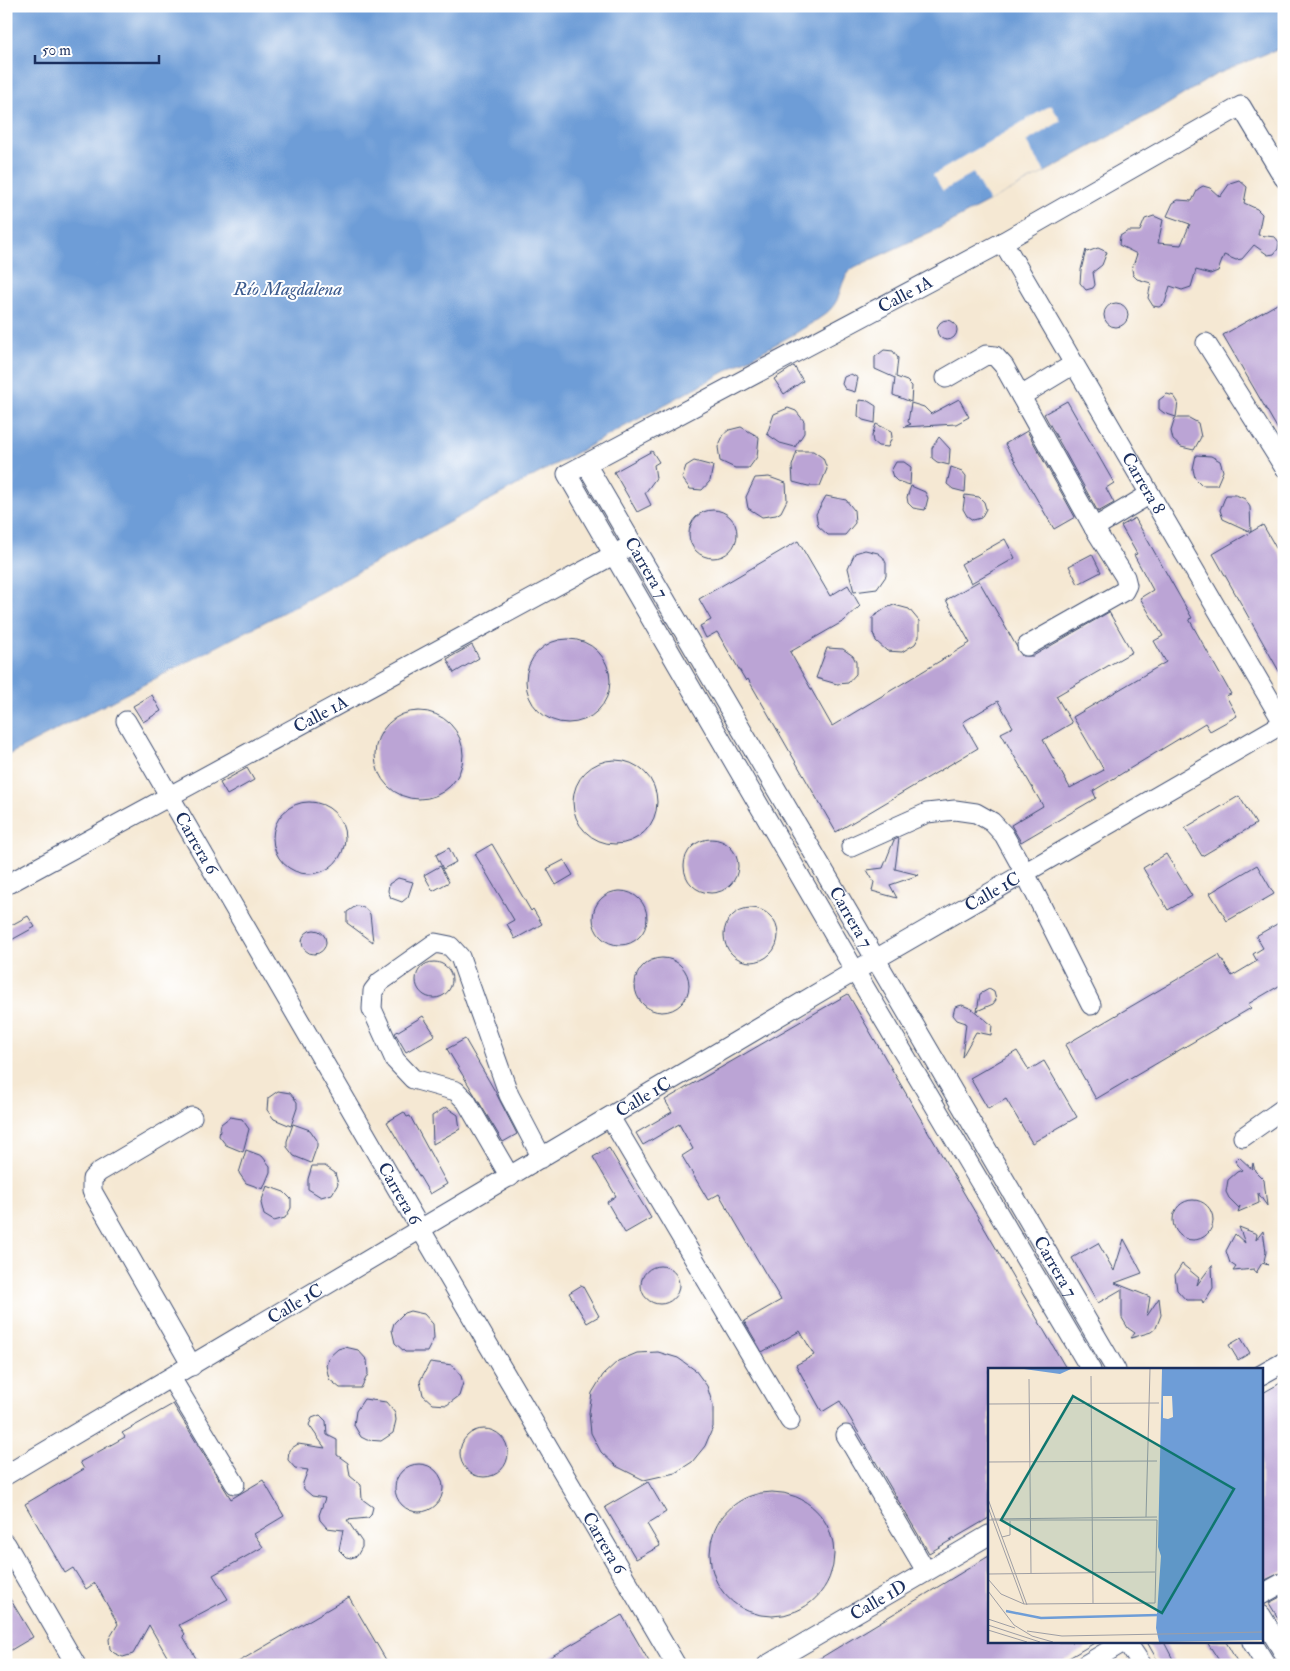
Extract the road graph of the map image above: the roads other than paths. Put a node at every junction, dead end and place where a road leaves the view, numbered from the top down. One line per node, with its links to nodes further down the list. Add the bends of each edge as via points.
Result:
1 (1284, 178): 2 (street, Calle 1A, via 1241,106)
2 (1003, 242): 4 (street, Carrera 8); 7 (street, Calle 1A)
3 (1206, 343): 8 (street)
4 (1074, 364): 6 (street); 10 (street, Carrera 8)
5 (946, 378): 6 (street, via 986,355 995,356)
6 (1021, 396): 11 (street)
7 (586, 464): 9 (street, Calle 1A); 12 (street, Carrera 7)
8 (1284, 466)
9 (567, 474): 13 (street, Carrera 7)
10 (1150, 494): 11 (street); 16 (street, Carrera 8)
11 (1094, 528): 14 (street, via 1125,577 1127,585 1124,591)
12 (633, 544): 13 (street, Calle 1A); 17 (street, Carrera 7)
13 (613, 556): 18 (street, Carrera 7); 19 (street, Calle 1A)
14 (1027, 646)
15 (126, 721): 19 (street, Carrera 6)
16 (1284, 723): 22 (street, Calle 1C)
17 (744, 733): 18 (street); 21 (street, Carrera 7)
18 (723, 744): 23 (street, Carrera 7)
19 (168, 795): 24 (street, Calle 1A); 34 (street, Carrera 6)
20 (851, 847): 22 (street, via 926,813 969,812 992,822)
21 (823, 868): 23 (street); 25 (street, Carrera 7)
22 (1025, 873): 25 (street, Calle 1C); 27 (street)
23 (803, 881): 26 (street, Carrera 7)
24 (6, 886)
25 (876, 959): 26 (street, Calle 1C); 38 (street, Carrera 7)
26 (855, 971): 30 (street, Calle 1C); 37 (street, Carrera 7)
27 (1092, 1005)
28 (1284, 1108): 31 (street)
29 (192, 1117): 36 (street, via 98,1172 92,1179 92,1191)
30 (610, 1117): 32 (street, Calle 1C); 41 (street)
31 (1243, 1137)
32 (542, 1158): 33 (street, Calle 1C); 33 (street, via 509,1095 460,957 450,946 435,943 380,982 373,991 372,1009 395,1060 413,1079 456,1091 466,1101)
33 (510, 1177): 34 (street, Calle 1C)
34 (421, 1230): 36 (street, Calle 1C); 54 (street, Carrera 6)
35 (1284, 1362): 39 (street)
36 (192, 1366): 40 (street, Calle 1C)
37 (1089, 1368)
38 (1115, 1368)
39 (1262, 1374)
40 (171, 1378): 43 (street, Calle 1C); 44 (street)
41 (790, 1421)
42 (846, 1435): 47 (street)
43 (6, 1476)
44 (235, 1484)
45 (988, 1536): 47 (street, Calle 1D)
46 (6, 1544): 53 (street)
47 (926, 1571): 55 (street, Calle 1D)
48 (1284, 1582): 49 (street)
49 (1262, 1594)
50 (1262, 1617): 52 (street)
51 (1253, 1644): 58 (street)
52 (1284, 1652)
53 (76, 1665)
54 (676, 1665)
55 (767, 1665)
56 (1085, 1665): 57 (street, via 1120,1644 1128,1644)
57 (1142, 1665)
58 (1266, 1665)

